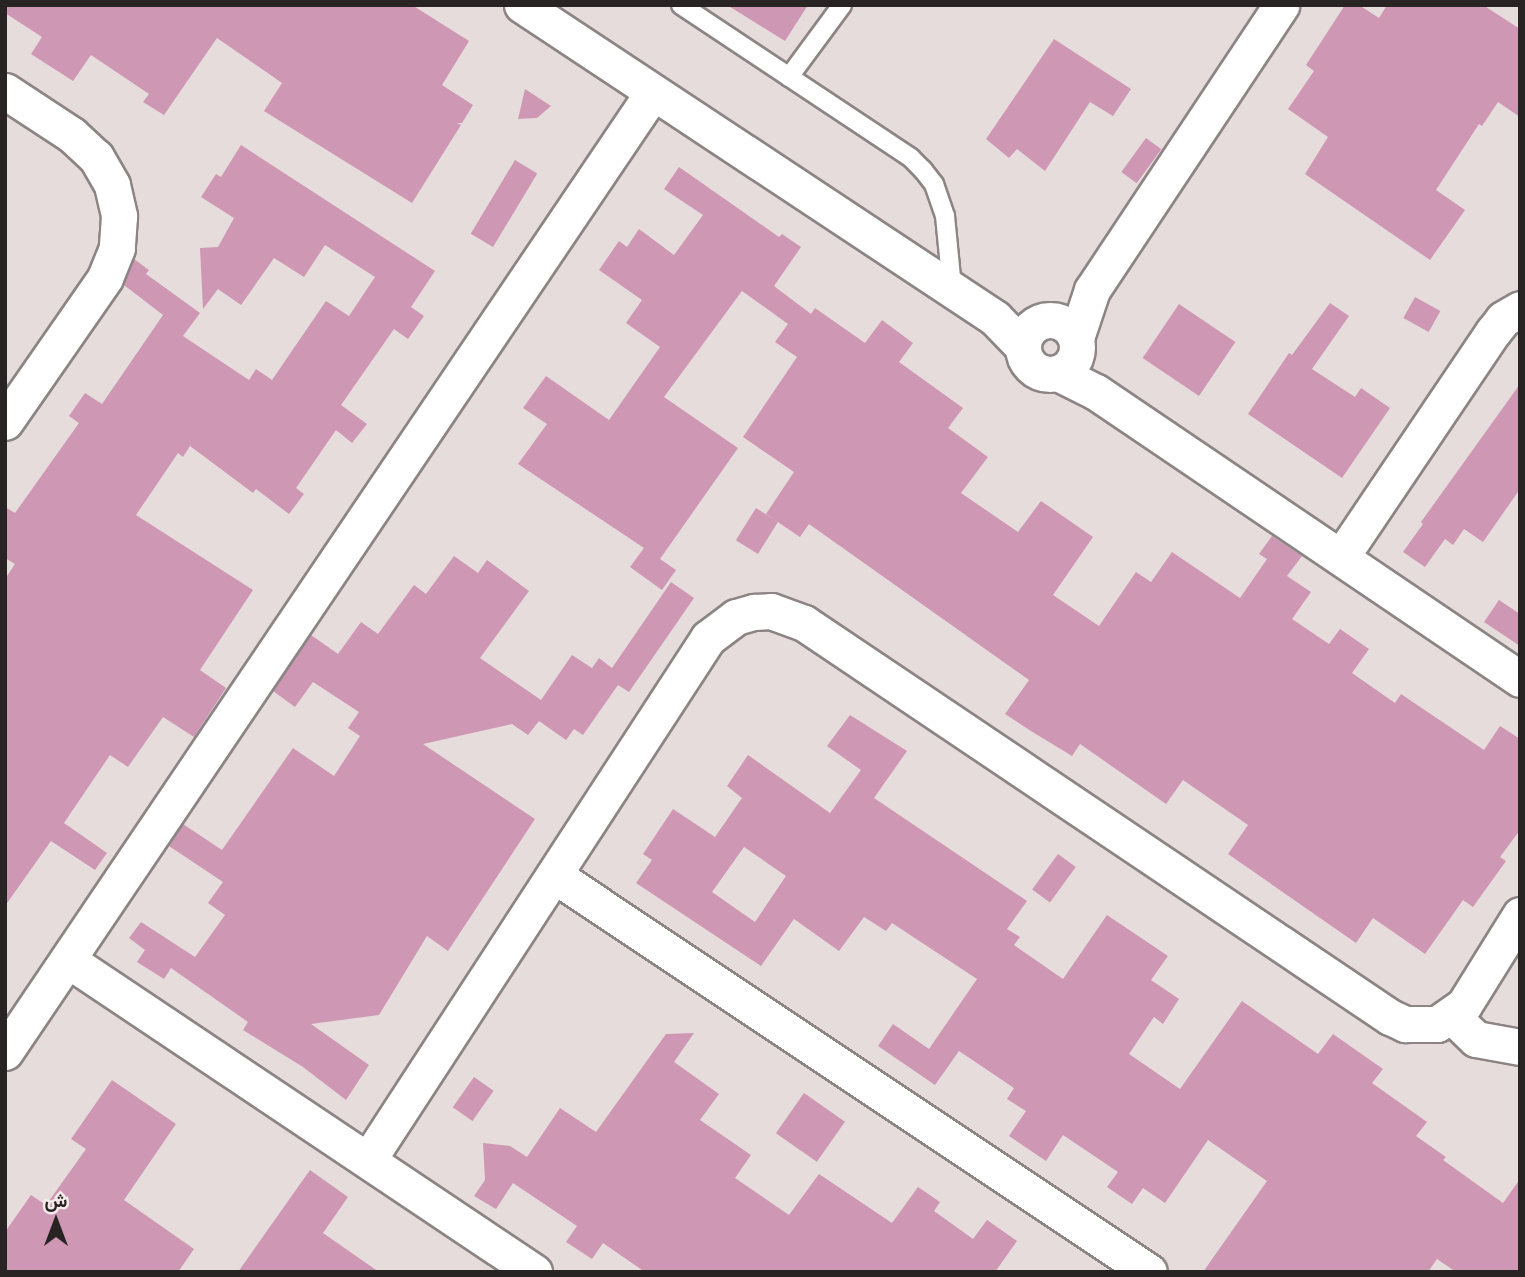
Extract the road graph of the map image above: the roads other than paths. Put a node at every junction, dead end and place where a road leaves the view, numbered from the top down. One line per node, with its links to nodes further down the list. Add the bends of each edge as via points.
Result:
1 (522, 5): 7 (street)
2 (681, 5): 5 (lane)
3 (842, 5): 5 (lane)
4 (1281, 5): 10 (street)
5 (789, 77): 8 (lane, via 911,158 934,184 945,216)
6 (5, 91): 11 (street, via 72,135 96,157 113,185 119,216 117,248 105,278)
7 (653, 92): 8 (street); 16 (street)
8 (952, 292): 10 (street, via 995,318)
9 (1520, 309): 12 (street, via 1493,332)
10 (1053, 343): 12 (street, via 1096,392)
11 (5, 422)
12 (1341, 558): 13 (street)
13 (1520, 679)
14 (554, 875): 17 (street, via 708,638 736,617 771,611 804,623 1390,1017 1421,1026); 20 (street); 22 (street)
15 (1520, 915): 17 (street, via 1464,1005)
16 (68, 960): 19 (street); 20 (street)
17 (1452, 1016): 18 (street, via 1476,1039)
18 (1520, 1047)
19 (5, 1052)
20 (368, 1160): 21 (street)
21 (534, 1272)
22 (1150, 1272)

